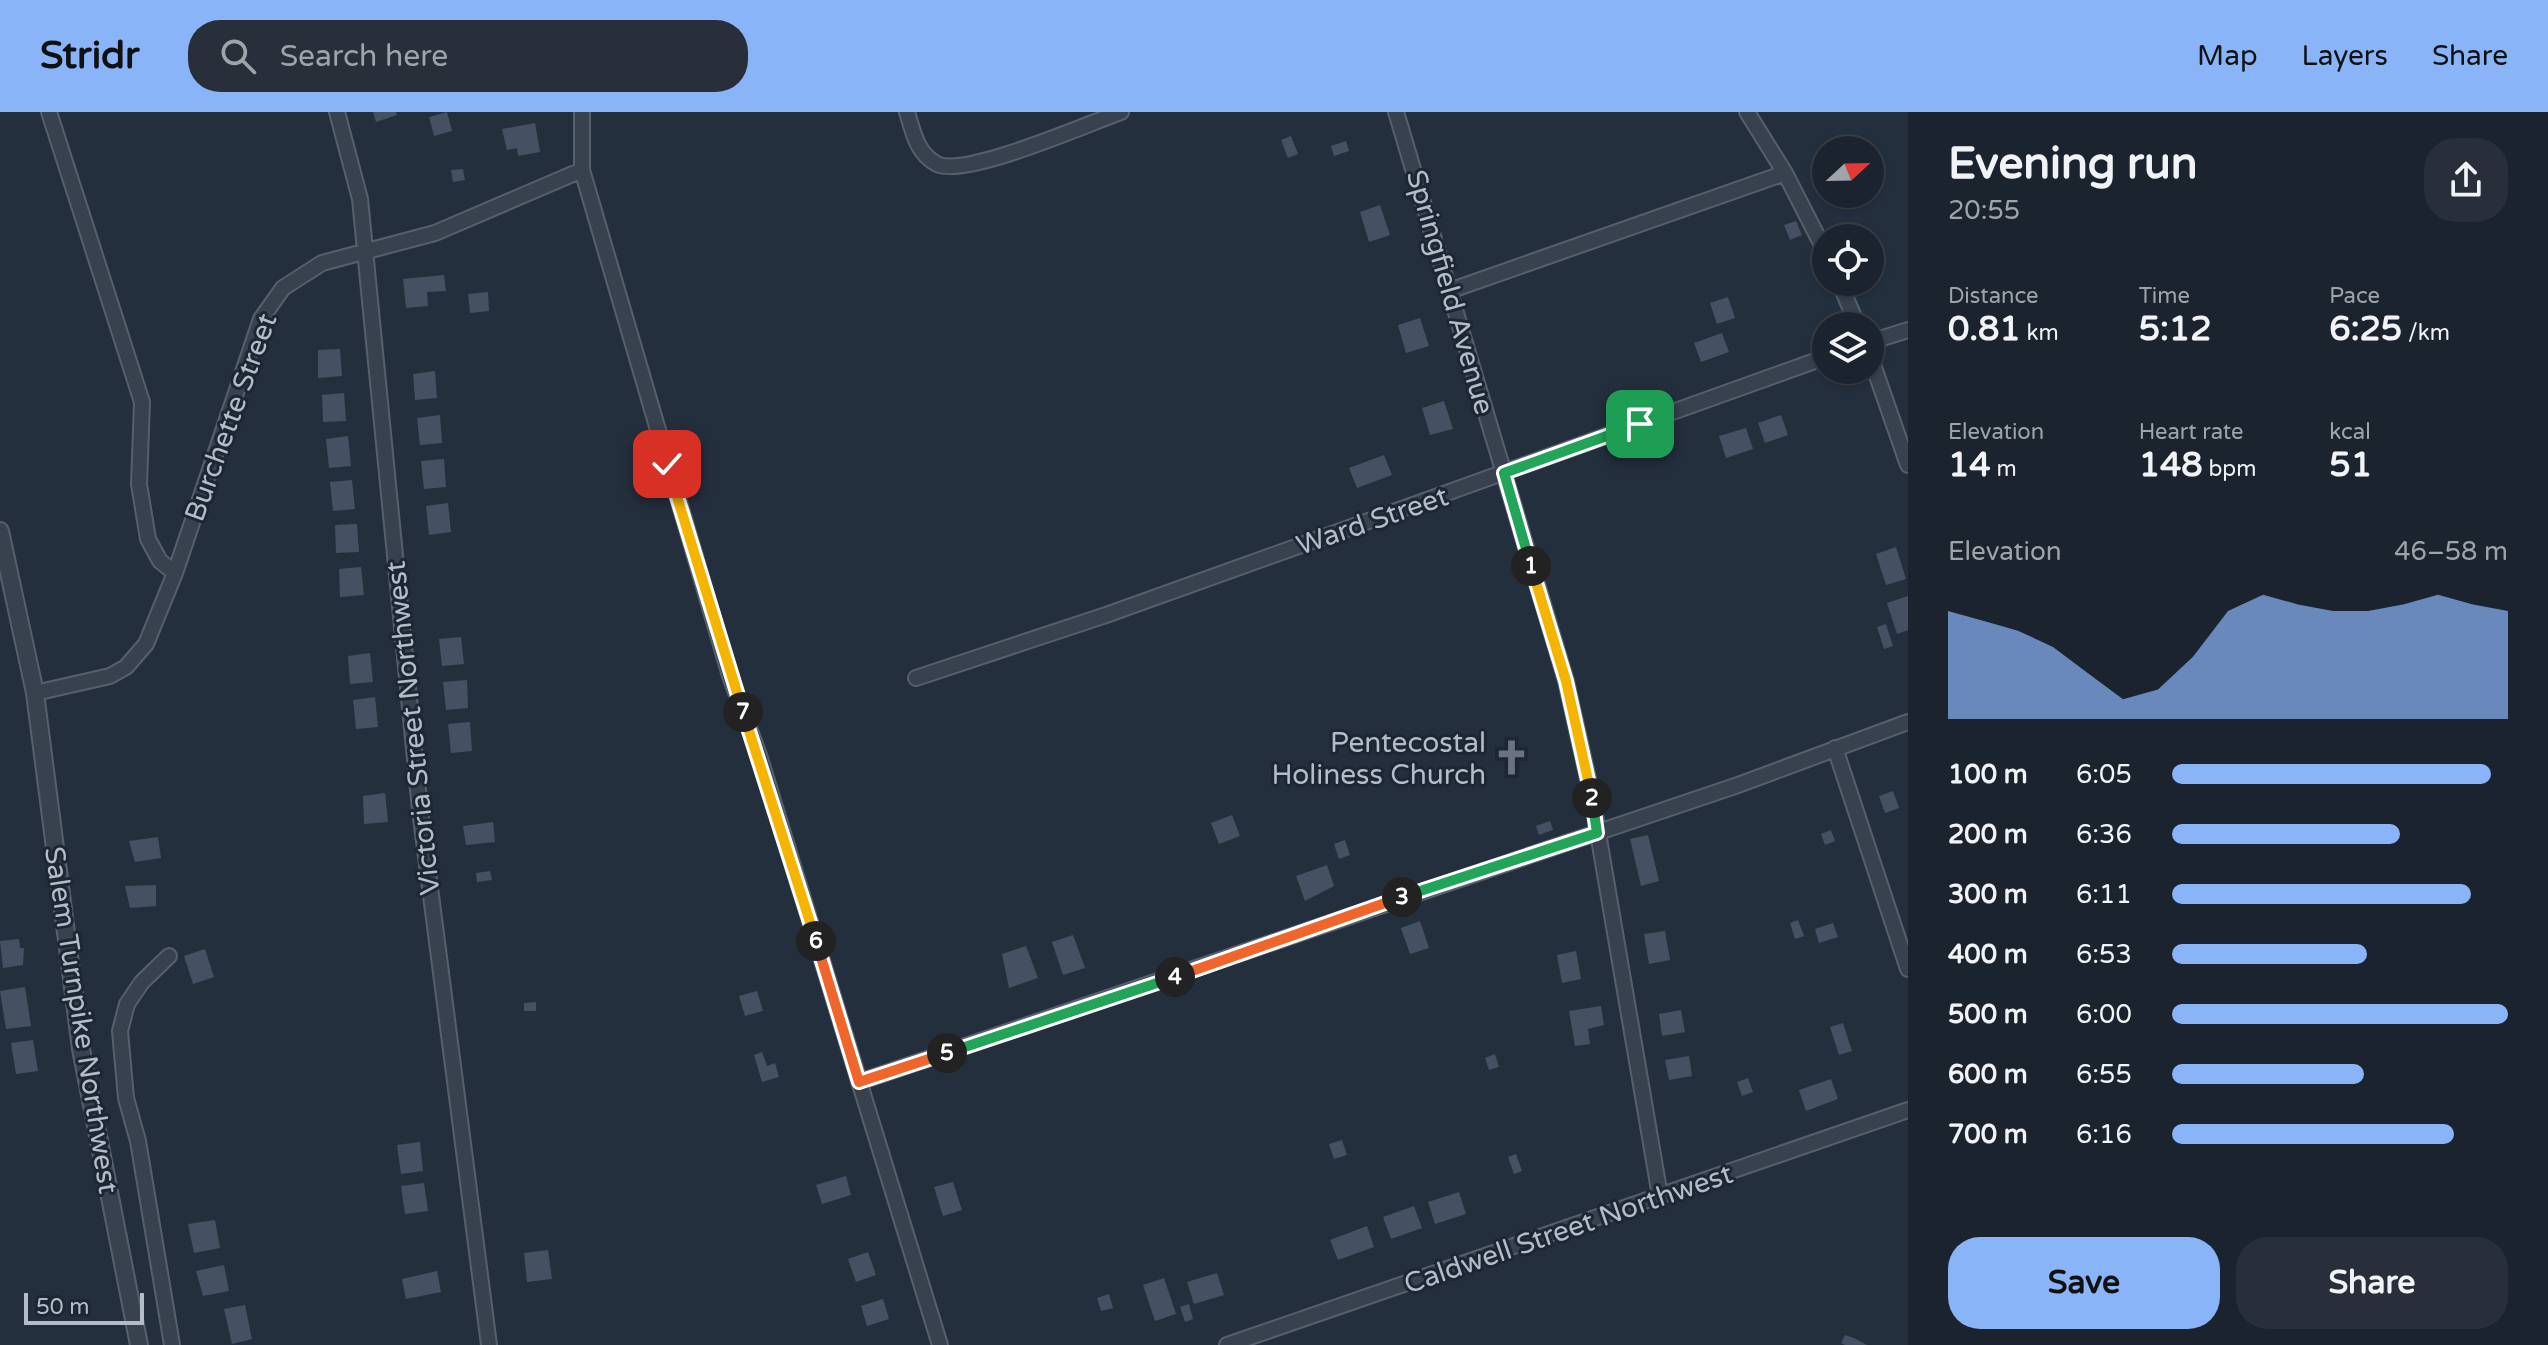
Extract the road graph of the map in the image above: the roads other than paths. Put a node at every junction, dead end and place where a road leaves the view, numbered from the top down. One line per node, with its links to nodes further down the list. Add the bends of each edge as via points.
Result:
1 (49, 112): 20 (street, via 142,402 139,484 148,539 160,561)
2 (337, 112): 11 (street, Victoria Street Northwest, via 357,185)
3 (582, 112): 8 (street)
4 (907, 112): 5 (street, via 926,155 949,168 979,163)
5 (1121, 112)
6 (1396, 112): 12 (street, Springfield Avenue)
7 (1747, 112): 9 (street)
8 (582, 170): 11 (street, Burchette Street, via 435,233); 28 (street, via 730,676)
9 (1785, 173): 10 (street); 12 (street)
10 (1812, 226)
11 (366, 254): 20 (street, Burchette Street, via 322,263 293,281 261,319); 33 (street, Victoria Street Northwest, via 420,810)
12 (1449, 291): 18 (street, Springfield Avenue)
13 (1908, 330): 14 (street)
14 (1884, 338)
15 (1812, 362): 18 (street, Ward Street)
16 (1880, 384): 17 (street)
17 (1908, 465)
18 (1504, 473): 21 (street, Ward Street); 25 (street, Springfield Avenue, via 1566,681)
19 (0, 531): 22 (street, Salem Turnpike Northwest)
20 (175, 573): 22 (street, Burchette Street, via 146,644 126,667 87,684)
21 (916, 678)
22 (35, 693): 31 (street, Salem Turnpike Northwest, via 73,1001)
23 (1908, 722): 24 (street)
24 (1835, 748): 25 (street); 27 (street)
25 (1597, 833): 28 (street); 30 (street, Springfield Avenue)
26 (169, 956): 32 (street, via 127,1004 120,1031 126,1098)
27 (1908, 969)
28 (859, 1082): 34 (street)
29 (1908, 1110): 30 (street, Caldwell Street Northwest)
30 (1660, 1196): 35 (street, Caldwell Street Northwest)
31 (139, 1345)
32 (172, 1345)
33 (489, 1345)
34 (940, 1345)
35 (1227, 1345)

